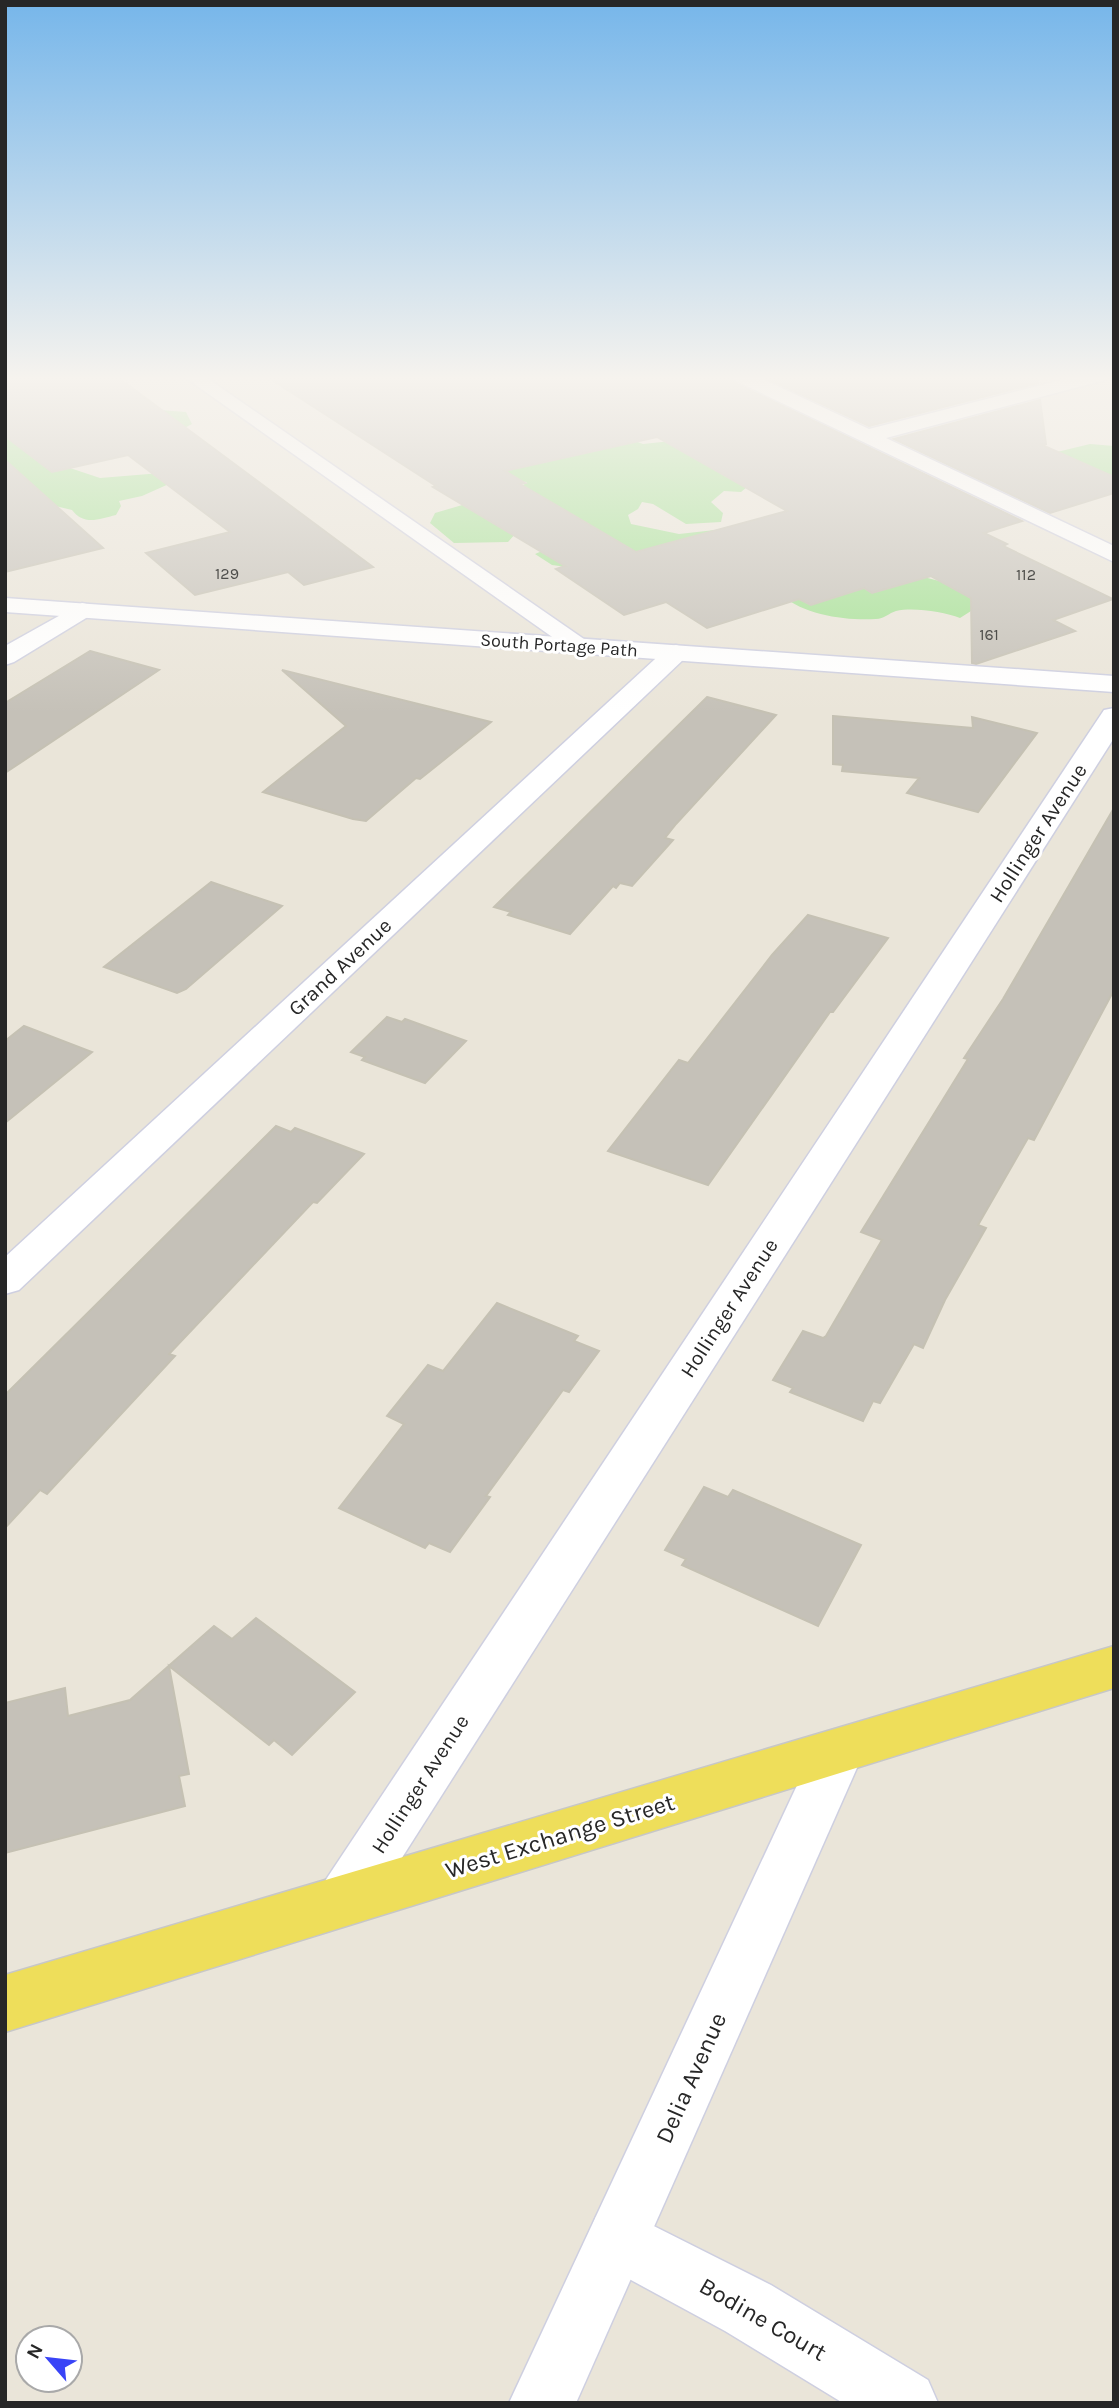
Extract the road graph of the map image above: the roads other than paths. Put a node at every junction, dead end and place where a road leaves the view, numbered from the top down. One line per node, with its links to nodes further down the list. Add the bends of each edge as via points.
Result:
1 (354, 488): 6 (street)
2 (976, 488): 3 (street)
3 (1114, 555)
4 (5, 605): 5 (street, South Portage Path)
5 (82, 610): 6 (street, South Portage Path); 8 (street)
6 (581, 646): 7 (street, South Portage Path)
7 (676, 653): 9 (street, South Portage Path); 11 (street, Grand Avenue)
8 (5, 657)
9 (1114, 684)
10 (1114, 716): 14 (street, Hollinger Avenue)
11 (5, 1280)
12 (1114, 1667): 13 (main road, West Exchange Street)
13 (838, 1752): 14 (main road, West Exchange Street); 16 (street, Delia Avenue)
14 (344, 1900): 15 (main road, West Exchange Street)
15 (5, 2004)
16 (618, 2239): 17 (street, Delia Avenue); 18 (street, Bodine Court, via 748,2308)
17 (542, 2403)
18 (905, 2403)

